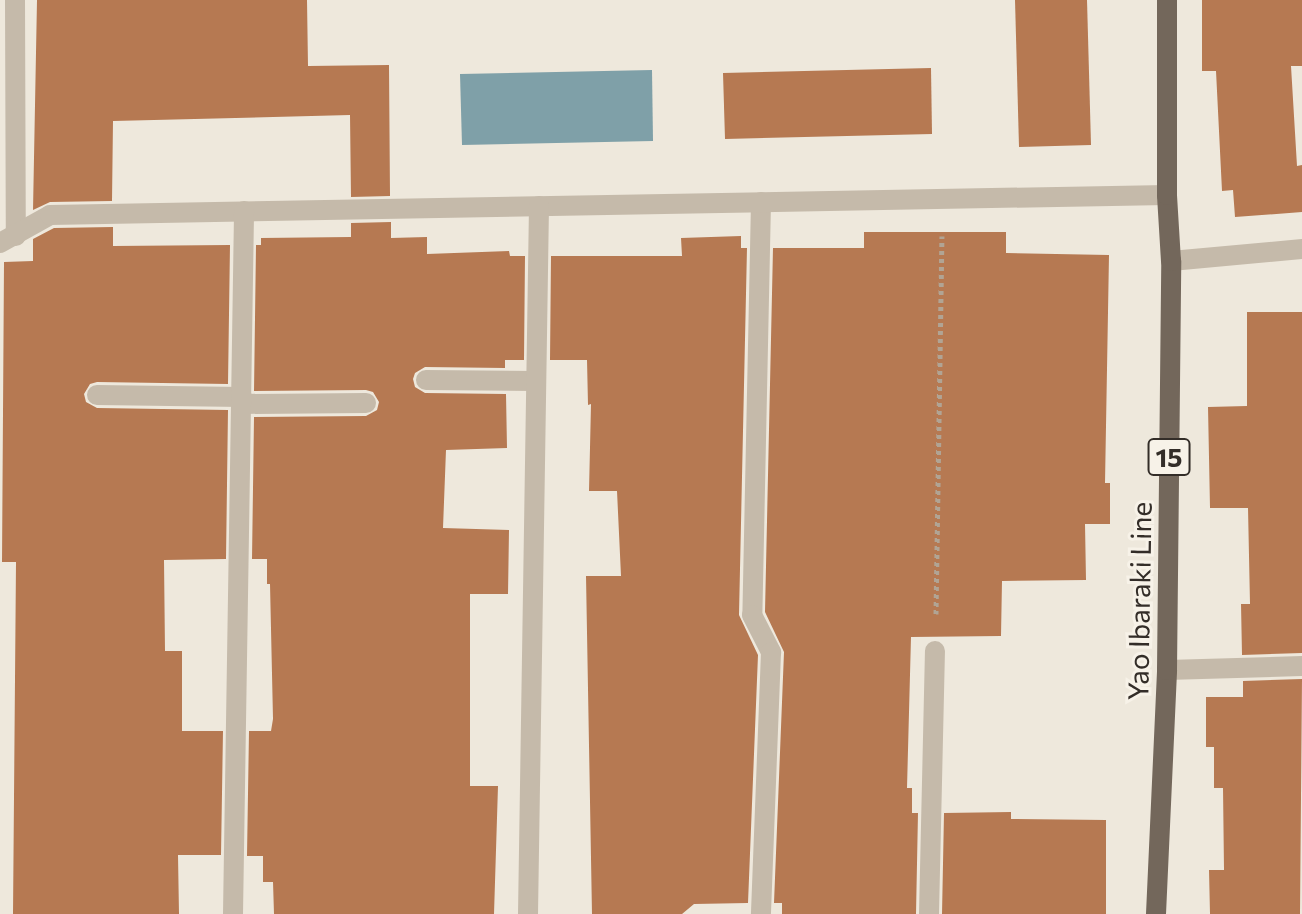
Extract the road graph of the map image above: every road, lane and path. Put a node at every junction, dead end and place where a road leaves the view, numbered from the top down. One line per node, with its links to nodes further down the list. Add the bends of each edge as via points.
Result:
1 (15, 0): 8 (street)
2 (1167, 0): 3 (main road, Yao Ibaraki Line / 15)
3 (1167, 195): 4 (street); 10 (main road, Yao Ibaraki Line / 15)
4 (943, 199): 5 (street); 16 (path)
5 (761, 202): 6 (street); 21 (street, via 752,615 771,652)
6 (539, 206): 7 (street); 12 (street)
7 (244, 211): 8 (street, via 50,215); 14 (street)
8 (8, 239)
9 (1302, 249): 10 (street)
10 (1171, 261): 18 (main road, Yao Ibaraki Line / 15)
11 (426, 380): 12 (street)
12 (536, 381): 20 (street)
13 (97, 395): 14 (street)
14 (241, 400): 15 (street); 19 (street)
15 (366, 403)
16 (935, 651): 22 (street)
17 (1302, 666): 18 (street)
18 (1167, 670): 23 (main road, Yao Ibaraki Line / 15)
19 (233, 914)
20 (528, 914)
21 (761, 914)
22 (929, 914)
23 (1156, 914)

